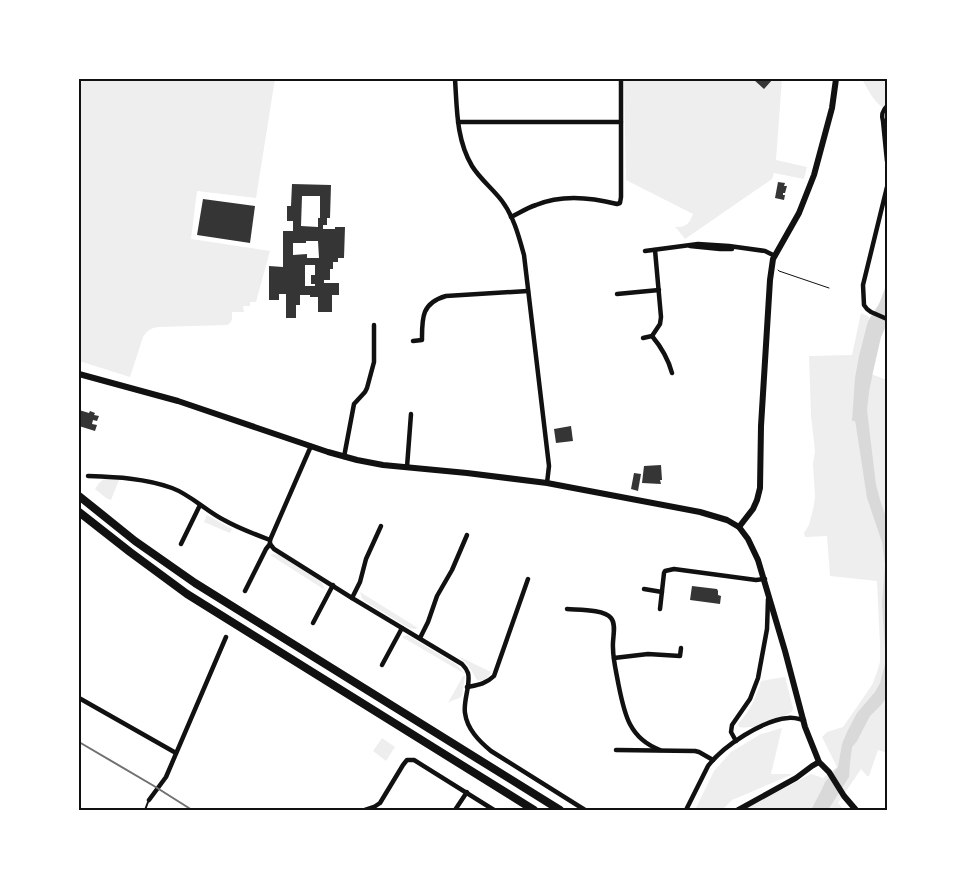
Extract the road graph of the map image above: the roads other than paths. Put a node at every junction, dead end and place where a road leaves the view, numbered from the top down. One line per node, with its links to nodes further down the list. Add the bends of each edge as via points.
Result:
1 (455, 79): 5 (street)
2 (620, 79): 6 (street)
3 (836, 79): 12 (main road, via 832,108 814,175 799,213)
4 (887, 106): 7 (street, via 882,116)
5 (458, 122): 6 (street); 9 (street, via 465,152)
6 (621, 122): 9 (street, via 620,203 570,197 535,205)
7 (887, 161)
8 (887, 187): 16 (street, via 863,285 864,305)
9 (511, 217): 14 (street, via 524,255)
10 (655, 250): 11 (street); 12 (street, via 698,244 765,251); 13 (street)
11 (646, 251)
12 (775, 256): 37 (main road, via 767,326 760,488 757,500)
13 (659, 290): 15 (street); 18 (street, via 660,324)
14 (528, 291): 20 (street, via 436,299 424,313); 31 (street, via 549,466)
15 (617, 294)
16 (887, 319)
17 (374, 325): 27 (street, via 374,362 367,388 354,404)
18 (652, 336): 19 (street); 23 (street, via 669,360)
19 (643, 338)
20 (422, 340): 21 (street); 22 (street)
21 (429, 340)
22 (414, 341)
23 (672, 373)
24 (79, 374): 26 (main road, via 178,401)
25 (411, 414): 28 (street)
26 (311, 446): 27 (main road); 39 (street)
27 (344, 457): 28 (main road)
28 (408, 467): 31 (main road)
29 (88, 476): 30 (street)
30 (98, 477): 32 (street); 34 (street, via 119,477 172,488)
31 (547, 483): 37 (main road, via 700,512)
32 (97, 484)
33 (79, 496): 74 (highway, via 134,541 195,583)
34 (200, 505): 39 (street, via 224,521); 40 (street)
35 (79, 512): 73 (highway, via 187,594)
36 (381, 526): 48 (street)
37 (739, 527): 42 (main road, via 753,547)
38 (467, 535): 54 (street)
39 (270, 542): 43 (street, via 274,549); 45 (street)
40 (181, 544)
41 (528, 578): 58 (street, via 494,676 480,685)
42 (764, 579): 46 (street, via 668,570 664,573); 47 (main road)
43 (333, 585): 48 (street); 51 (street)
44 (644, 589): 46 (street)
45 (245, 591)
46 (662, 592): 50 (street)
47 (769, 593): 60 (main road); 61 (street, via 767,629 758,678 750,698 732,725 731,732)
48 (352, 598): 52 (street)
49 (567, 609): 56 (street, via 610,616 614,624)
50 (660, 609)
51 (313, 623)
52 (402, 628): 54 (street); 57 (street)
53 (226, 637): 64 (street)
54 (420, 638): 58 (street, via 462,664 469,675)
55 (681, 648): 56 (street, via 680,656 648,654)
56 (614, 658): 63 (street, via 628,720 636,734 649,746)
57 (382, 665)
58 (467, 687): 75 (street, via 464,710 479,741)
59 (79, 698): 64 (street)
60 (804, 720): 61 (street, via 777,720); 66 (main road)
61 (736, 741): 65 (street)
62 (616, 750): 63 (street)
63 (660, 750): 65 (street, via 699,752)
64 (176, 753): 68 (street, via 166,777)
65 (713, 760): 76 (street)
66 (819, 762): 77 (street); 78 (main road)
67 (467, 792): 70 (street, via 414,760 406,760 380,803); 71 (street); 72 (street)
68 (150, 800): 69 (lane)
69 (145, 810)
70 (365, 810)
71 (455, 810)
72 (494, 810)
73 (534, 810)
74 (560, 810)
75 (584, 810)
76 (686, 810)
77 (738, 810)
78 (856, 810)

